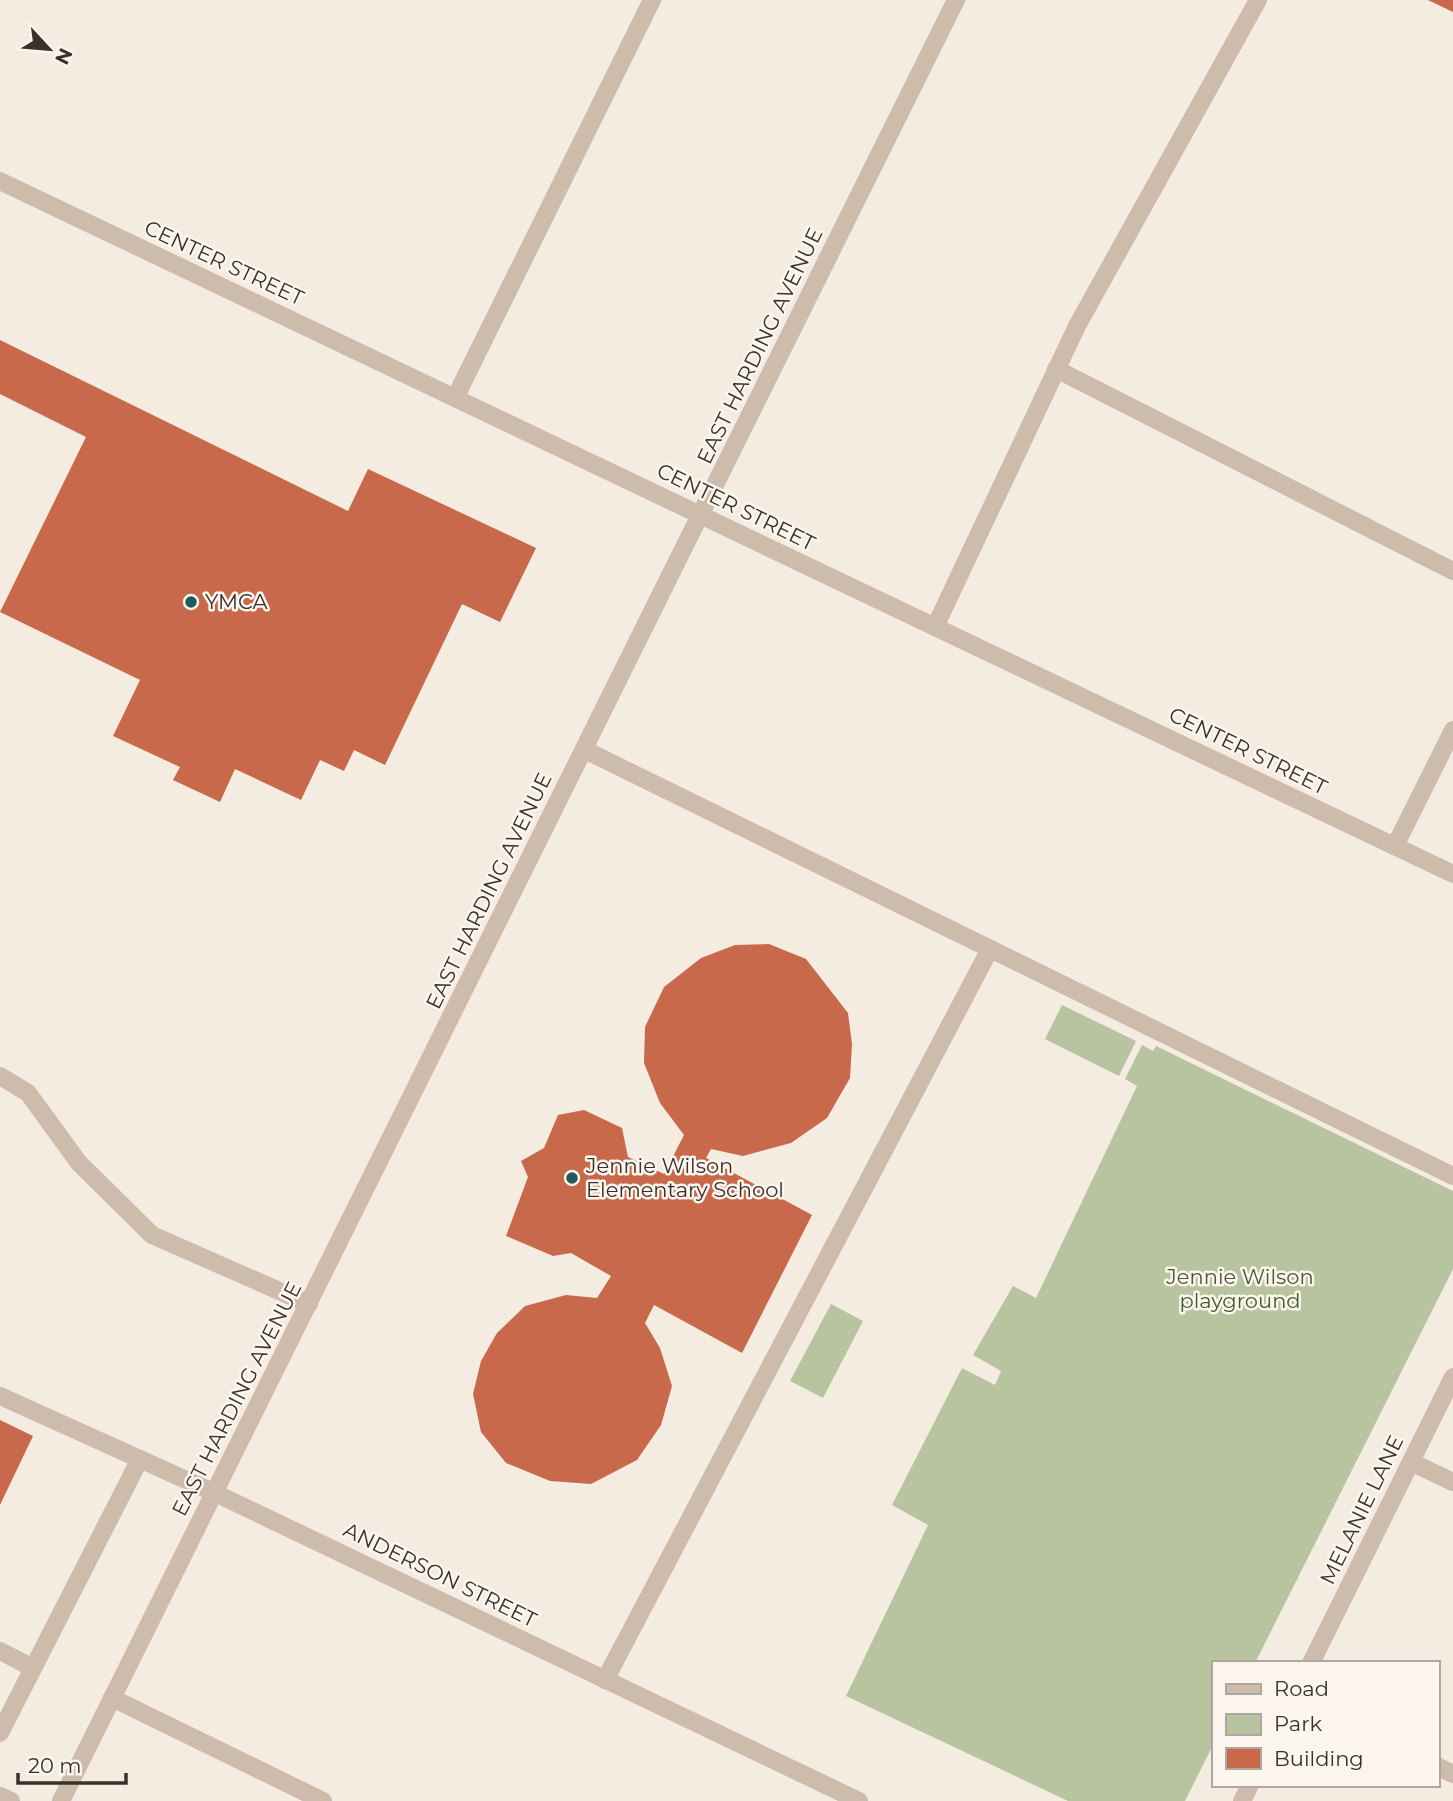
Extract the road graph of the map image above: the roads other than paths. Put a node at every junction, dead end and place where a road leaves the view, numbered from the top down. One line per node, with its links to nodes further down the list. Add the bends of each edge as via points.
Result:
1 (652, 0): 6 (street)
2 (956, 0): 7 (street, EAST HARDING AVENUE)
3 (1258, 0): 5 (street)
4 (0, 181): 6 (street, CENTER STREET)
5 (1056, 369): 8 (street); 9 (street)
6 (455, 398): 7 (street, CENTER STREET)
7 (702, 515): 9 (street, CENTER STREET); 11 (street, EAST HARDING AVENUE)
8 (1453, 570)
9 (935, 627): 12 (street, CENTER STREET)
10 (1453, 730): 12 (street)
11 (585, 750): 14 (street); 17 (street, EAST HARDING AVENUE)
12 (1395, 846): 13 (street, CENTER STREET)
13 (1453, 874)
14 (990, 949): 16 (street); 27 (street)
15 (0, 1076): 17 (street, via 28,1093 79,1163 152,1235)
16 (1453, 1176)
17 (309, 1304): 23 (street, EAST HARDING AVENUE)
18 (1453, 1377): 21 (street, MELANIE LANE)
19 (0, 1395): 20 (street, ANDERSON STREET)
20 (140, 1459): 23 (street, ANDERSON STREET); 26 (street)
21 (1411, 1462): 22 (street); 25 (street, MELANIE LANE)
22 (1453, 1482)
23 (215, 1493): 27 (street, ANDERSON STREET); 28 (street, EAST HARDING AVENUE)
24 (0, 1651): 26 (street)
25 (1312, 1661)
26 (33, 1668): 29 (street)
27 (605, 1679): 34 (street, ANDERSON STREET)
28 (112, 1698): 32 (street, EAST HARDING AVENUE); 33 (street)
29 (0, 1733)
30 (0, 1796): 31 (street)
31 (11, 1801)
32 (61, 1801)
33 (323, 1801)
34 (859, 1801)

